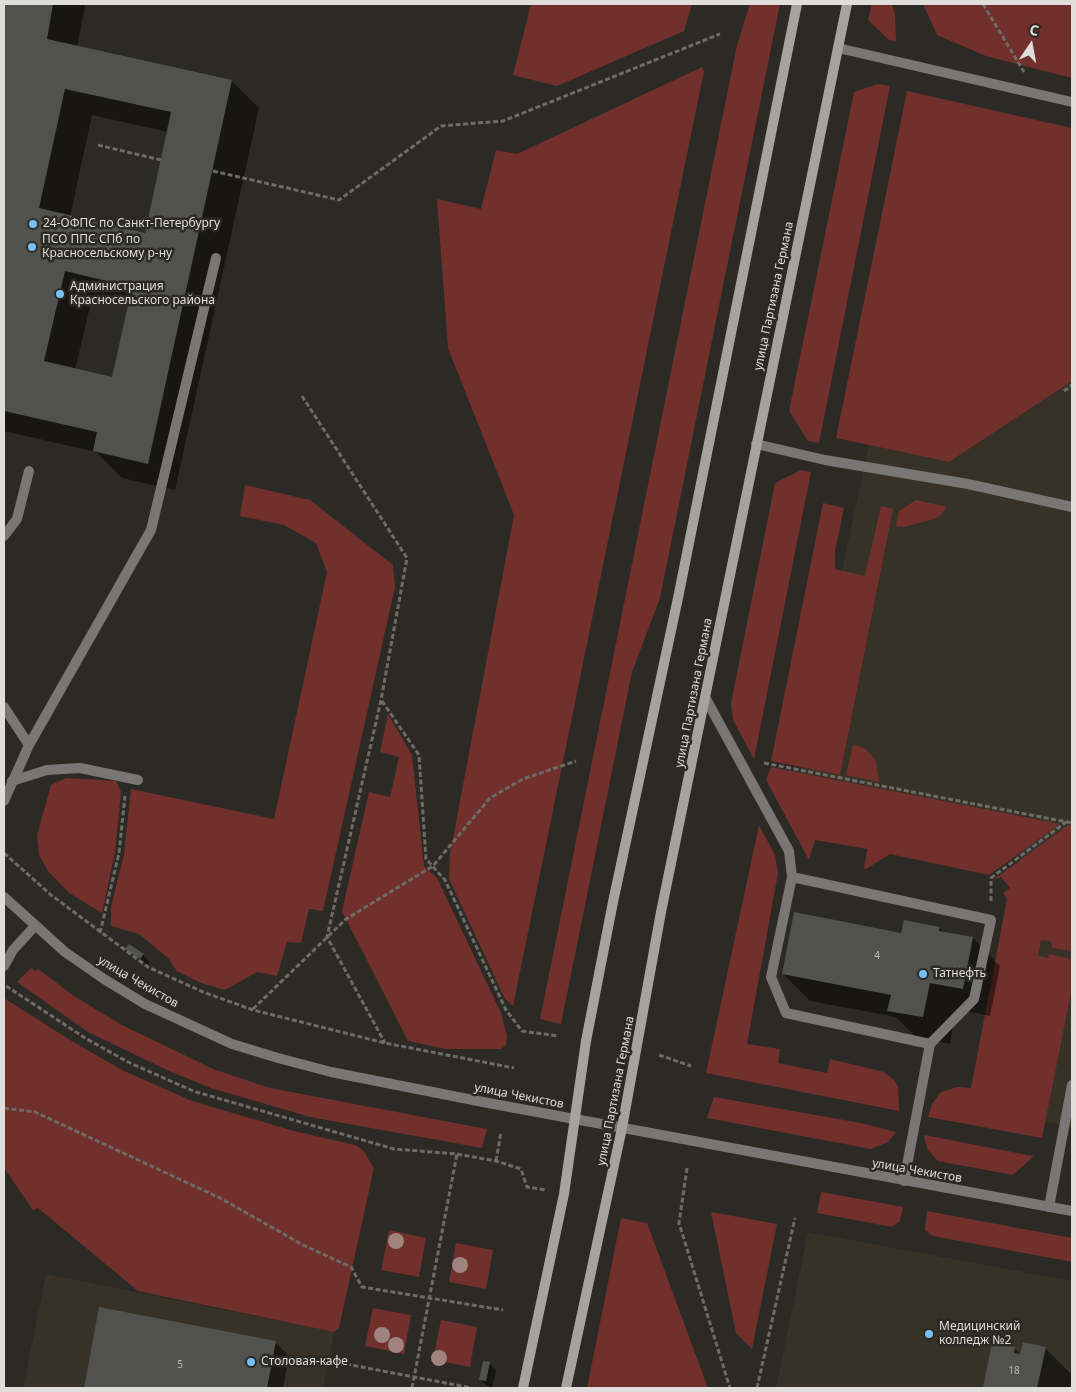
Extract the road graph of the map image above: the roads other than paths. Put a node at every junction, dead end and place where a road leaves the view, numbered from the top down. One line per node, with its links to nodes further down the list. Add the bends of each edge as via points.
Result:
1 (797, 4): 22 (main road, via 678,598 613,902 586,1041)
2 (847, 4): 3 (main road, улица Партизана Германа)
3 (838, 48): 4 (street); 6 (main road, улица Партизана Германа)
4 (1072, 102)
5 (216, 258): 12 (street, via 152,530)
6 (756, 444): 8 (street); 10 (main road, улица Партизана Германа)
7 (29, 470): 9 (street, via 17,519)
8 (1072, 506)
9 (4, 536)
10 (706, 699): 16 (street, via 789,851); 23 (main road, улица Партизана Германа)
11 (4, 707): 12 (street)
12 (29, 745): 14 (street)
13 (138, 780): 14 (street, via 80,768 47,770)
14 (12, 782): 15 (street)
15 (4, 800)
16 (792, 877): 20 (street, via 771,977 786,1013); 20 (street, via 991,920 974,999)
17 (4, 897): 18 (street, улица Чекистов)
18 (34, 927): 19 (street, via 13,950); 22 (street, улица Чекистов, via 104,980 145,1004 232,1044 331,1072)
19 (4, 966)
20 (930, 1044): 24 (street)
21 (1072, 1085): 25 (street)
22 (576, 1120): 23 (street, улица Чекистов); 27 (main road, via 564,1194)
23 (622, 1128): 24 (street, улица Чекистов); 28 (main road, улица Партизана Германа)
24 (904, 1181): 25 (street, улица Чекистов)
25 (1050, 1207): 26 (street, улица Чекистов)
26 (1072, 1211)
27 (523, 1388)
28 (566, 1388)

